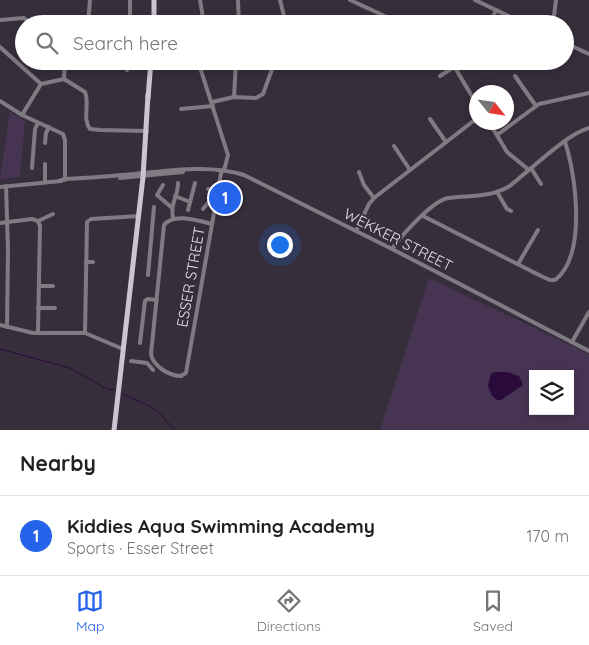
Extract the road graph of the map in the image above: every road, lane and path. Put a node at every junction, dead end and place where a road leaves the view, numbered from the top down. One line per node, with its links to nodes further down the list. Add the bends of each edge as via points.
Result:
1 (90, 0): 11 (street)
2 (130, 0): 12 (street)
3 (154, 0): 13 (main road)
4 (200, 0): 14 (street)
5 (238, 0): 15 (street)
6 (280, 0): 16 (street)
7 (350, 0): 17 (street)
8 (475, 0): 10 (street)
9 (556, 0): 20 (street)
10 (496, 10): 18 (street); 19 (street)
11 (89, 15)
12 (130, 15)
13 (154, 15)
14 (202, 15)
15 (239, 15)
16 (284, 15)
17 (382, 15)
18 (494, 15)
19 (506, 15)
20 (554, 15)
21 (15, 19): 22 (street)
22 (0, 20)
23 (0, 47): 26 (street)
24 (574, 47): 25 (street)
25 (589, 54)
26 (15, 61)
27 (25, 70): 38 (street)
28 (64, 70): 37 (street)
29 (150, 70): 53 (main road)
30 (201, 70): 43 (street, ESSER STREET)
31 (236, 70): 41 (street)
32 (271, 70): 41 (street, via 261,96)
33 (446, 70): 35 (street)
34 (457, 70): 39 (street)
35 (440, 76)
36 (515, 76): 44 (street)
37 (64, 78): 38 (street); 53 (street, via 85,92 90,129)
38 (41, 84): 46 (street)
39 (469, 90)
40 (589, 93): 44 (street)
41 (234, 97): 43 (street)
42 (0, 101): 46 (street)
43 (212, 104): 45 (street); 62 (street, ESSER STREET, via 228,152)
44 (536, 106): 54 (street)
45 (181, 109)
46 (22, 115): 48 (street)
47 (430, 119): 55 (street)
48 (38, 123): 50 (street); 60 (street)
49 (469, 124): 55 (street)
50 (49, 127): 57 (street); 66 (street, via 61,132 64,138)
51 (589, 128): 56 (street)
52 (494, 130): 54 (street)
53 (146, 131): 65 (main road)
54 (497, 136): 61 (street, via 507,152)
55 (446, 142): 63 (street)
56 (565, 142): 61 (street); 102 (street, via 572,171 576,232 570,256 561,273 552,280)
57 (45, 143)
58 (394, 146): 63 (street)
59 (45, 164): 67 (street)
60 (32, 168)
61 (530, 169): 70 (street); 76 (street, via 510,186)
62 (224, 170): 65 (street, WEKKER STREET); 75 (street, ESSER STREET); 96 (street, WEKKER STREET, via 244,175)
63 (410, 170): 78 (street)
64 (359, 172): 78 (street)
65 (142, 175): 66 (street, WEKKER STREET); 88 (main road)
66 (65, 180): 67 (street, WEKKER STREET)
67 (45, 182): 72 (street, WEKKER STREET)
68 (178, 183): 77 (street)
69 (195, 183): 79 (street)
70 (541, 184)
71 (162, 185): 83 (street, via 157,195)
72 (6, 186): 73 (street, WEKKER STREET); 80 (street)
73 (0, 187): 80 (street)
74 (208, 189): 75 (street)
75 (218, 189): 81 (street, ESSER STREET)
76 (497, 192): 86 (street, via 506,209); 89 (street, via 443,200)
77 (175, 196): 79 (street); 83 (street)
78 (374, 198): 96 (street)
79 (190, 202): 85 (street)
80 (6, 205): 92 (street)
81 (215, 205): 84 (street, via 208,203); 94 (street, ESSER STREET)
82 (154, 207): 97 (street)
83 (171, 207): 90 (street)
84 (203, 208)
85 (188, 210)
86 (511, 211)
87 (53, 214): 91 (street)
88 (137, 216): 100 (street, via 89,220 86,224); 116 (main road)
89 (423, 216): 99 (street, via 402,234); 102 (street)
90 (173, 219): 94 (street); 98 (street, via 166,223)
91 (38, 221): 92 (street); 104 (street)
92 (6, 222): 93 (street); 111 (street)
93 (0, 223)
94 (212, 224): 118 (street, ESSER STREET, via 186,373 171,375)
95 (538, 230): 102 (street)
96 (356, 231): 99 (street, WEKKER STREET)
97 (152, 232): 98 (street); 103 (street)
98 (163, 233): 106 (street)
99 (392, 249): 114 (street, WEKKER STREET)
100 (86, 262): 101 (street); 113 (street)
101 (94, 262)
102 (518, 264)
103 (148, 275)
104 (39, 286): 105 (street); 107 (street)
105 (53, 286)
106 (157, 300): 115 (street, via 145,301); 118 (street)
107 (38, 308): 108 (street); 112 (street)
108 (55, 308)
109 (589, 312): 114 (street)
110 (0, 324): 111 (street)
111 (7, 327): 112 (street)
112 (38, 332): 113 (street)
113 (85, 333): 116 (street)
114 (572, 342): 117 (street, WEKKER STREET)
115 (140, 343)
116 (124, 349): 122 (main road)
117 (589, 351)
118 (152, 360): 120 (street)
119 (131, 361): 120 (street)
120 (149, 364): 121 (street)
121 (153, 370)
122 (115, 430)

